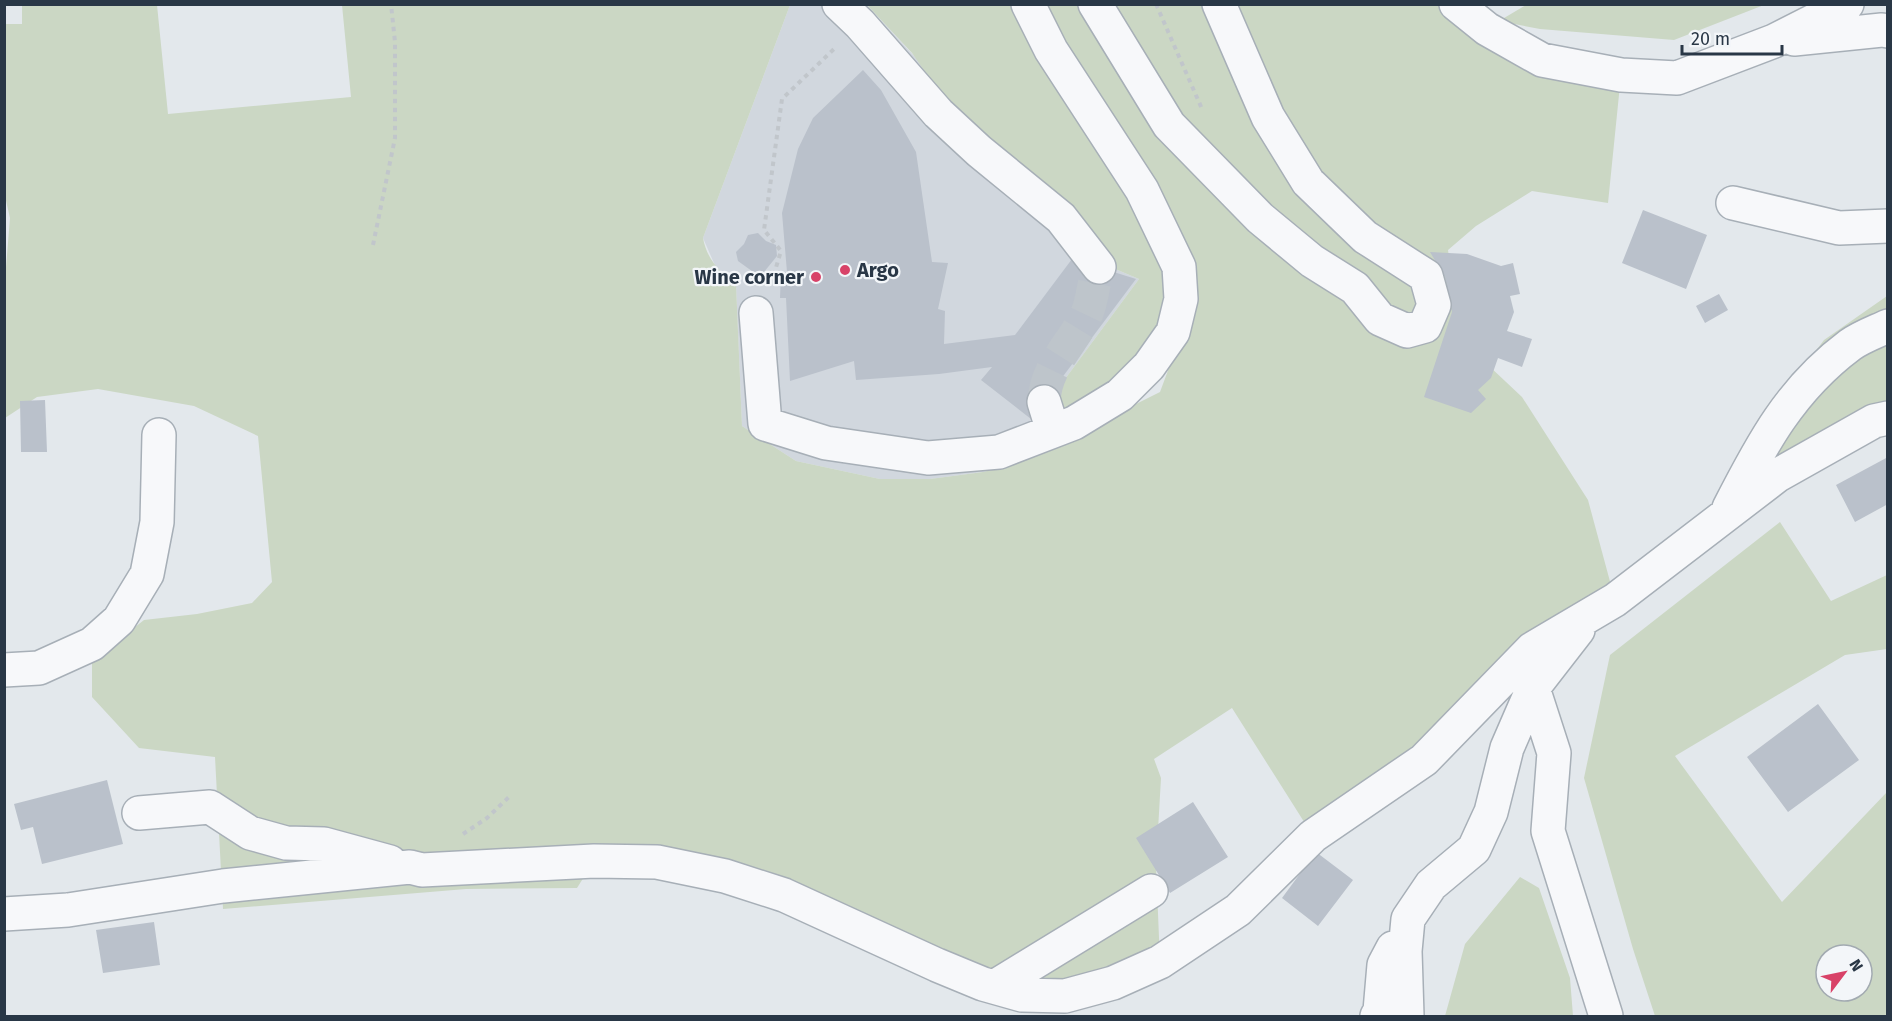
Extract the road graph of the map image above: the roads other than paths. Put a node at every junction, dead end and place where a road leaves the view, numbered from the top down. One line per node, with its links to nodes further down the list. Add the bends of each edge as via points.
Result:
1 (1028, 4): 12 (street, via 1051,50 1142,189 1179,267 1181,299 1173,332 1149,366 1120,395 1074,423 1048,416 999,452 928,458 826,443 765,424)
2 (1095, 4): 3 (street, via 1169,125 1260,218 1312,261 1354,288 1380,319 1407,331 1425,326 1434,305 1426,276 1365,237 1308,182 1268,117)
3 (1219, 4)
4 (1456, 4): 8 (street, via 1487,29 1542,60 1621,75 1677,78)
5 (1847, 4): 8 (street)
6 (850, 14): 11 (street, via 938,113 1061,218)
7 (1887, 32): 8 (street)
8 (1774, 41)
9 (1733, 203): 10 (street, via 1839,228)
10 (1887, 226)
11 (1099, 267)
12 (763, 299)
13 (1887, 326): 16 (street, via 1852,343 1808,381 1754,459)
14 (1887, 418): 16 (street, via 1874,421 1778,475)
15 (159, 435): 18 (street, via 157,522 147,574 120,620 92,644 39,668)
16 (1725, 515): 17 (street)
17 (1587, 619): 19 (street); 25 (street, via 1532,650 1424,760 1313,836 1238,910 1160,962 1113,983 1065,996 1022,995)
18 (4, 670)
19 (1533, 688): 24 (street, via 1507,748 1491,812 1474,849 1431,885); 28 (street, via 1554,753 1548,831)
20 (139, 813): 21 (street, via 210,807 250,833 286,843 324,844)
21 (410, 867): 23 (street, via 223,886 68,910); 25 (street, via 422,870 594,861 657,862 702,871 784,896)
22 (1151, 891): 25 (street)
23 (4, 914)
24 (1408, 919): 26 (street, via 1384,965); 27 (street)
25 (993, 987)
26 (1377, 1017)
27 (1407, 1017)
28 (1606, 1017)

